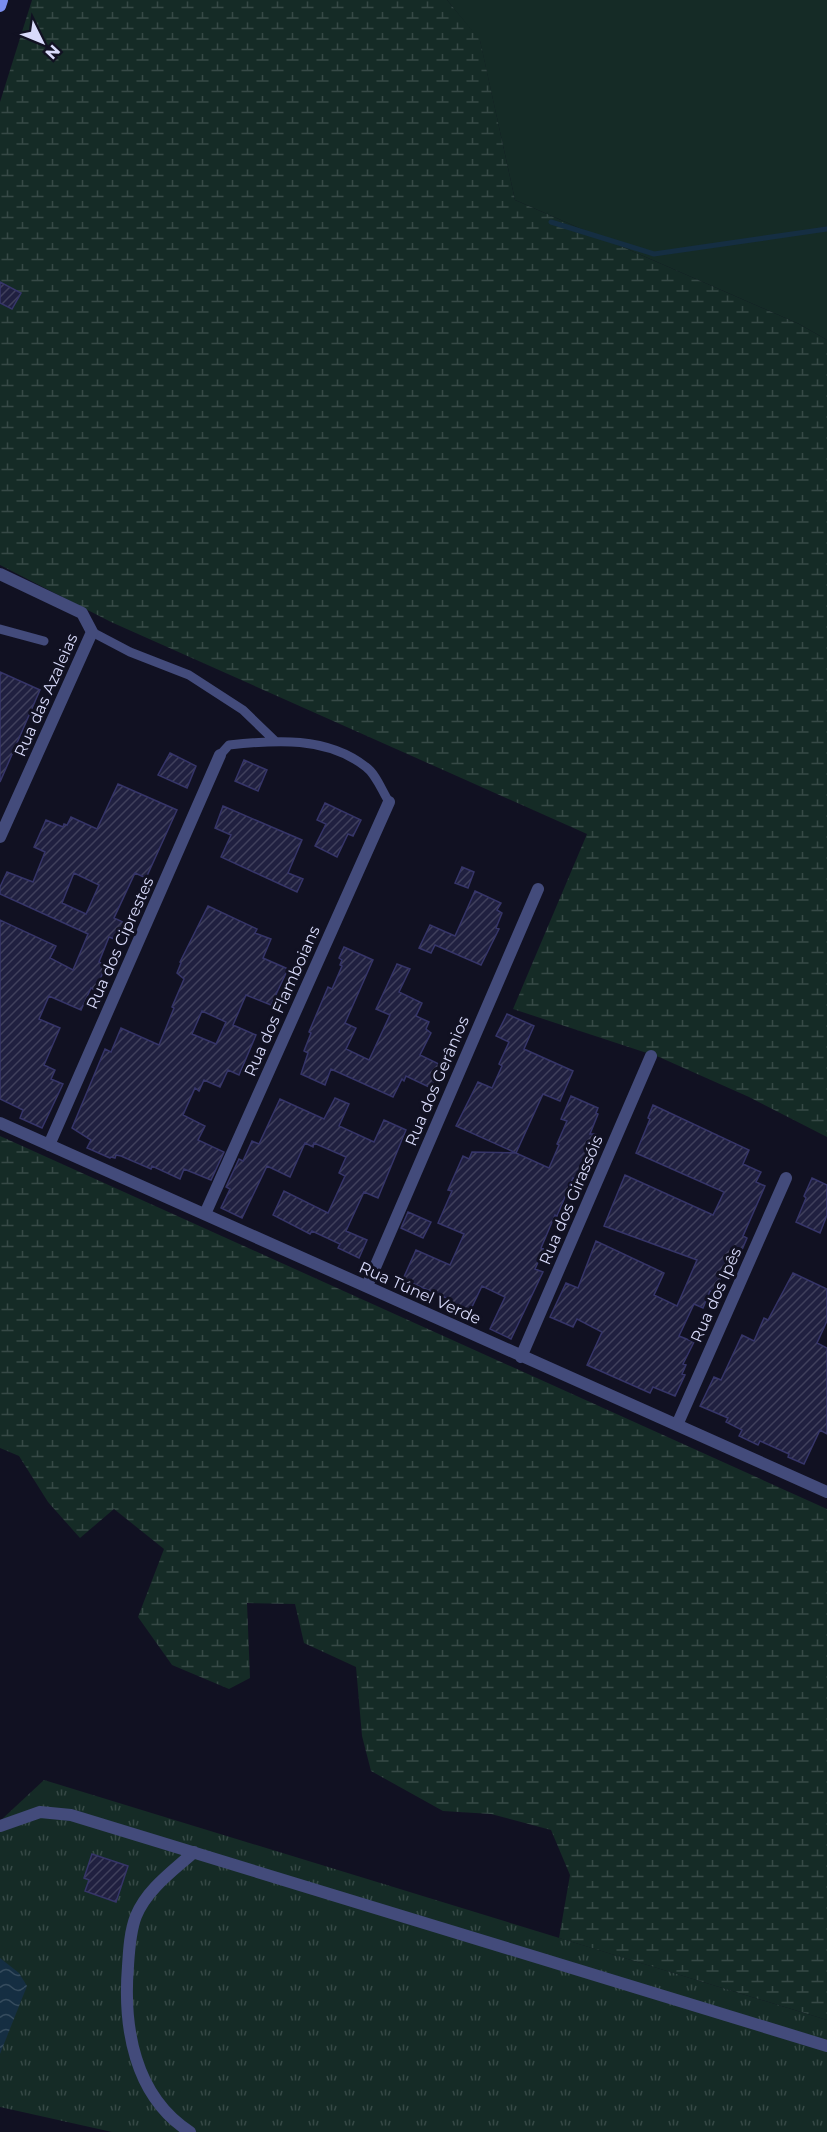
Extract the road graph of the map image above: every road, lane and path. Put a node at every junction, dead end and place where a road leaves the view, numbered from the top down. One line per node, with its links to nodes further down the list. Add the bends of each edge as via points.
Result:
1 (2, 0): 2 (main road)
2 (0, 6)
3 (0, 574): 5 (street, via 82,613)
4 (0, 629): 6 (lane)
5 (92, 632): 7 (lane, via 189,675 243,710); 10 (street, Rua das Azaleias)
6 (44, 641)
7 (274, 740): 8 (lane, via 229,745); 9 (lane, via 332,747 368,768)
8 (220, 755): 14 (street, Rua dos Ciprestes)
9 (389, 802): 16 (street, Rua dos Flamboians)
10 (0, 837)
11 (538, 889): 17 (street, Rua dos Gerânios)
12 (651, 1056): 18 (street, Rua dos Girassóis)
13 (0, 1123): 14 (street, Rua Túnel Verde)
14 (49, 1145): 16 (street, Rua Túnel Verde)
15 (786, 1178): 19 (street, Rua dos Ipês)
16 (205, 1215): 17 (street, Rua Túnel Verde)
17 (367, 1286): 18 (street, Rua Túnel Verde)
18 (521, 1357): 19 (street, Rua Túnel Verde)
19 (677, 1425): 20 (street, Rua Túnel Verde)
20 (827, 1492)
21 (0, 1826): 22 (street, via 40,1812 71,1815)
22 (194, 1852): 23 (street); 24 (street, via 152,1891 136,1917 126,1991 135,2060 153,2095 174,2121)
23 (827, 2046)
24 (190, 2132)

